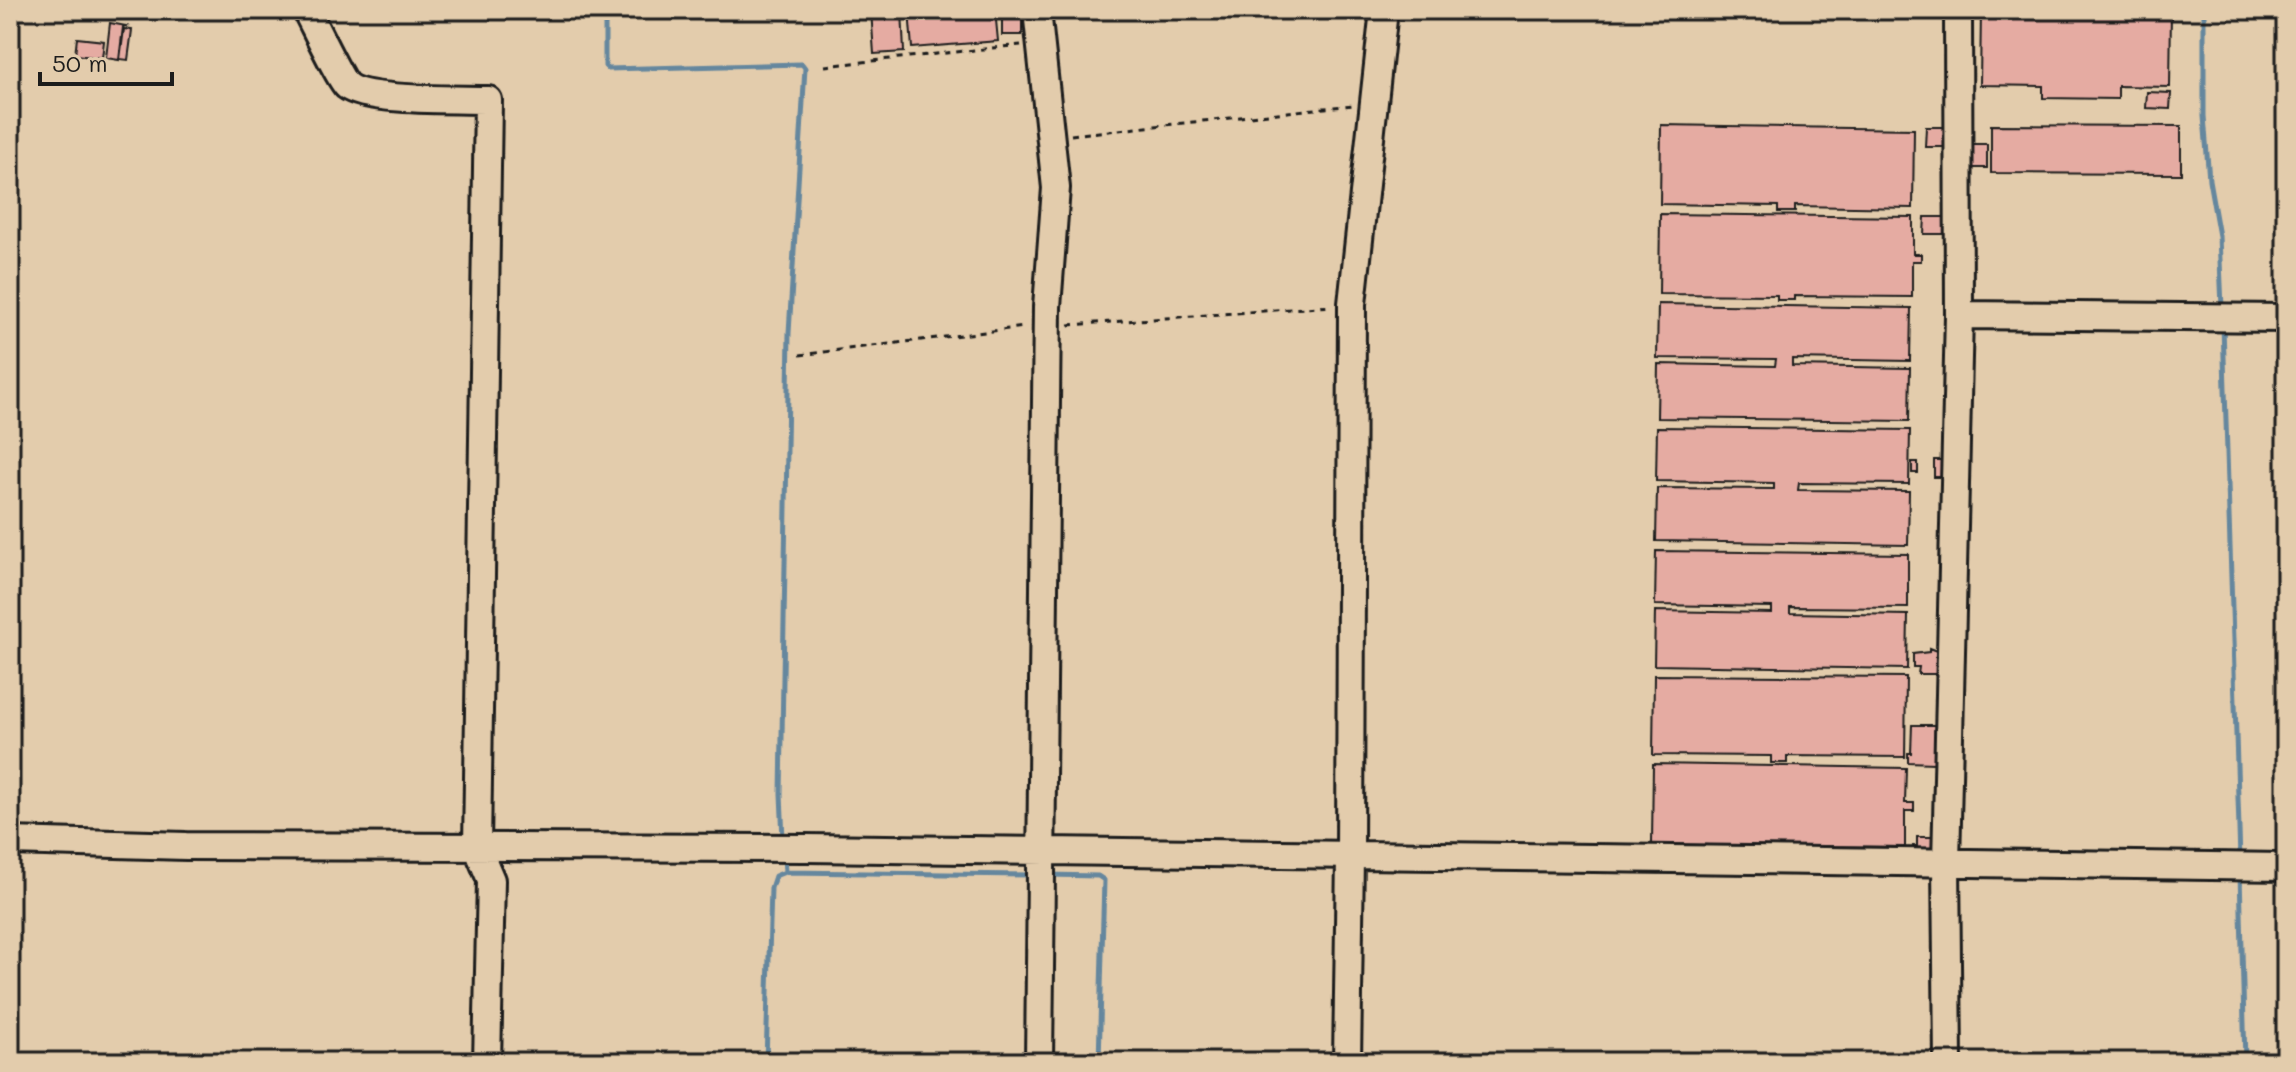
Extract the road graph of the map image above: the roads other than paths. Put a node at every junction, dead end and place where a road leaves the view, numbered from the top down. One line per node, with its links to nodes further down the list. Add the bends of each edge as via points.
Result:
1 (306, 10): 8 (street, via 347,86 385,96 488,100)
2 (1037, 10): 9 (street, via 1056,188 1048,326)
3 (1384, 10): 10 (street, via 1352,304)
4 (1958, 10): 5 (street)
5 (1959, 315): 6 (street); 11 (street)
6 (2286, 318)
7 (10, 841): 8 (street)
8 (477, 847): 9 (street); 13 (street, via 491,880)
9 (1041, 852): 10 (street); 14 (street)
10 (1350, 857): 11 (street); 15 (street)
11 (1946, 863): 12 (street); 16 (street)
12 (2286, 867)
13 (487, 1062)
14 (1039, 1062)
15 (1347, 1062)
16 (1948, 1062)

